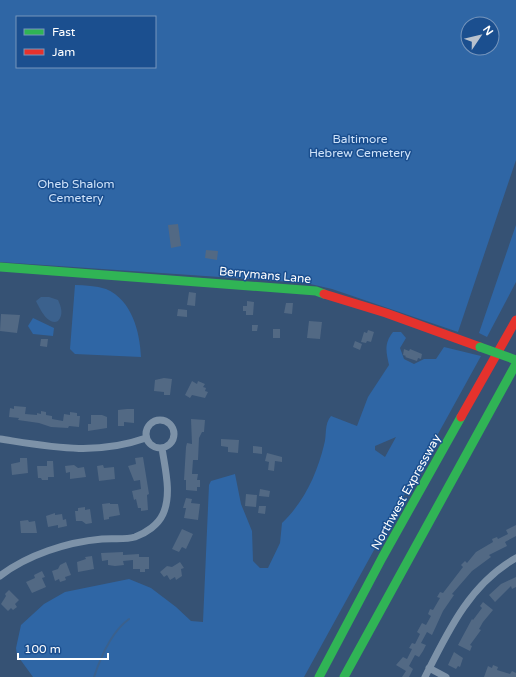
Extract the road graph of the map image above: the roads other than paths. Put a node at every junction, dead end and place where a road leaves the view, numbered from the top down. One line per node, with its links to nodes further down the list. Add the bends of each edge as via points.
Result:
1 (0, 266): 3 (main road, Berrymans Lane, bridge, via 316,291 386,313)
2 (516, 320): 11 (main road, Northwest Expressway, via 382,558)
3 (516, 360)
4 (516, 364): 12 (main road)
5 (146, 438): 6 (street, via 116,447 84,450); 7 (street, via 151,445); 7 (street, via 150,424 166,422 172,427 174,435 170,444)
6 (0, 439)
7 (162, 448): 9 (street, via 167,499 163,514 154,526 134,537 84,541 54,550 24,561)
8 (516, 558): 10 (street, via 496,570 470,597)
9 (0, 576)
10 (429, 668): 13 (street); 14 (street)
11 (319, 677)
12 (344, 677)
13 (425, 677)
14 (446, 677)

